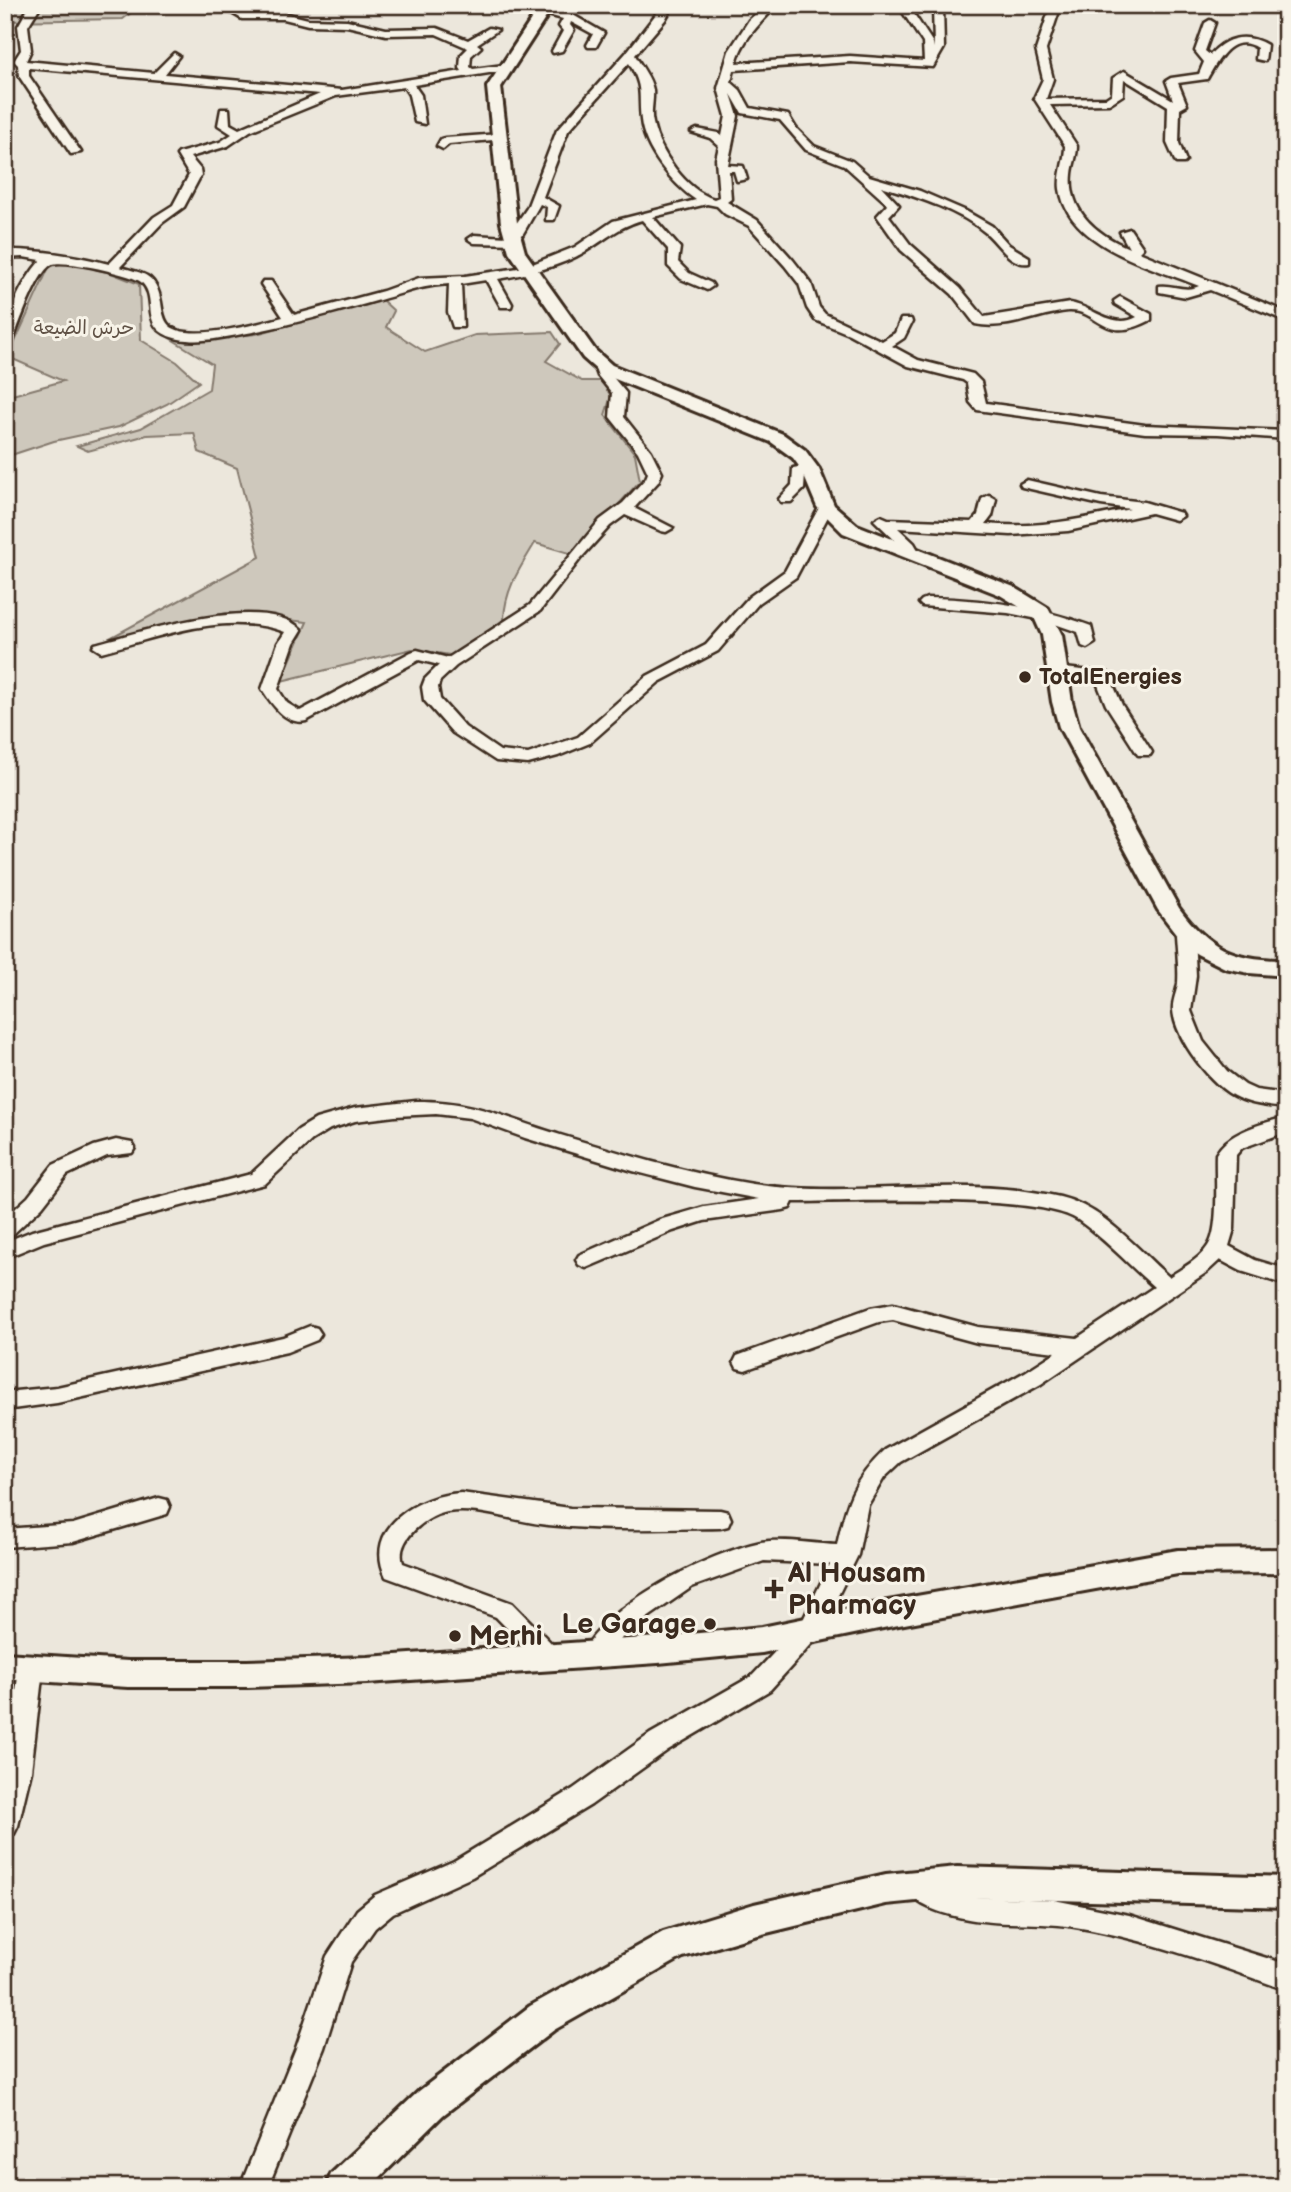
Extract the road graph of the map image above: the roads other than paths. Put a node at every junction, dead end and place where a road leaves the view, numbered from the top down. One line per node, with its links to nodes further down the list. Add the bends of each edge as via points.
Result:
1 (36, 5): 23 (street, via 21,28 26,50 19,61)
2 (223, 5): 13 (street, via 242,16 277,15)
3 (668, 5): 18 (street)
4 (772, 5): 25 (street, via 753,22)
5 (903, 5): 24 (street, via 928,43)
6 (939, 5): 24 (street, via 939,48)
7 (1056, 5): 32 (street, via 1041,50 1048,79)
8 (546, 8): 9 (street); 26 (main road)
9 (569, 17): 14 (street, via 599,33); 17 (street, via 564,26 569,30)
10 (442, 20): 13 (street)
11 (1210, 23): 22 (street, via 1200,51)
12 (493, 30): 15 (street)
13 (410, 32): 15 (street, via 437,31)
14 (592, 45)
15 (466, 46): 27 (street, via 465,68)
16 (793, 49): 21 (street)
17 (556, 51)
18 (629, 55): 48 (street, via 563,130); 49 (street, via 646,87 651,135 682,183)
19 (174, 56): 28 (street)
20 (1261, 59): 22 (street, via 1260,44 1226,43)
21 (800, 62): 24 (street, via 850,59); 25 (street)
22 (1210, 62): 34 (street, via 1203,77 1171,81 1181,104)
23 (23, 64): 28 (street); 43 (street, via 24,76)
24 (929, 65)
25 (729, 67): 30 (street)
26 (503, 68): 27 (street); 40 (main road, via 493,92)
27 (471, 73): 29 (street)
28 (158, 75): 31 (street)
29 (407, 83): 31 (street); 37 (street)
30 (725, 84): 41 (street, via 732,116); 46 (street, via 736,92 746,110 784,117 810,148 844,160)
31 (335, 92): 36 (street)
32 (1042, 102): 34 (street, via 1109,101 1117,94 1118,78 1124,74); 59 (street, via 1071,146 1066,176 1076,217 1096,237)
33 (282, 103): 36 (street)
34 (1174, 106): 44 (street, via 1173,144)
35 (225, 111): 39 (street, via 224,125)
36 (275, 116): 39 (street)
37 (421, 122)
38 (697, 132): 41 (street, via 714,135)
39 (239, 133): 64 (street, via 225,144 183,155 195,175 178,207 158,220)
40 (500, 137): 42 (street); 57 (main road)
41 (724, 144): 45 (street)
42 (443, 146)
43 (75, 152)
44 (1180, 161)
45 (724, 168): 47 (street, via 739,168); 49 (street, via 727,194)
46 (862, 176): 63 (street, via 943,203 990,230 1003,246); 72 (street, via 892,202 883,216 893,233 959,293 980,321 992,322 1058,304 1077,307 1112,324 1136,323 1146,317)
47 (741, 179)
48 (537, 198): 52 (street, via 552,206); 57 (street)
49 (713, 202): 51 (street); 79 (street, via 753,223 805,283 820,317)
50 (607, 210): 53 (street)
51 (645, 216): 53 (street); 69 (street, via 674,248 672,263 685,276)
52 (550, 218)
53 (614, 226): 55 (street, via 633,227); 60 (street)
54 (1126, 232): 59 (street, via 1138,248)
55 (642, 234)
56 (474, 239): 57 (street)
57 (513, 240): 65 (main road)
58 (5, 254): 62 (street)
59 (1130, 254): 70 (street)
60 (566, 255): 61 (street); 65 (street)
61 (594, 258)
62 (56, 259): 64 (street); 78 (street, via 41,267 31,283)
63 (1025, 260)
64 (112, 268): 75 (street, via 149,282 161,325 180,335 223,335)
65 (528, 270): 66 (street); 80 (main road)
66 (492, 274): 67 (street); 73 (street)
67 (454, 280): 75 (street, via 419,282); 77 (street, via 453,313)
68 (267, 285): 75 (street)
69 (707, 286)
70 (1207, 286): 71 (street, via 1188,294); 74 (street)
71 (1163, 289)
72 (1120, 301)
73 (506, 304)
74 (1286, 317)
75 (292, 319)
76 (906, 322): 79 (street, via 898,338)
77 (458, 324)
78 (5, 343)
79 (878, 345): 81 (street, via 913,363 968,377 974,382 977,402 987,409 1145,429)
80 (601, 365): 82 (main road, via 778,438); 87 (street, via 619,393 617,417 655,473)
81 (1286, 435)
82 (810, 469): 84 (street, via 797,471 799,486); 88 (main road)
83 (1027, 484): 86 (street)
84 (786, 499)
85 (989, 499): 93 (street, via 985,516)
86 (1106, 500): 89 (street); 90 (street, via 1107,511)
87 (628, 506): 94 (street, via 630,512); 100 (street, via 605,523 535,608)
88 (826, 508): 95 (main road, via 850,529); 100 (street, via 791,574 754,600 712,648 653,679 584,740 528,759 496,756 459,730 432,699 433,679)
89 (1152, 508): 90 (street); 91 (street)
90 (1114, 516): 93 (street, via 1041,529)
91 (1176, 516)
92 (881, 520): 93 (street); 95 (street)
93 (976, 527)
94 (666, 528)
95 (914, 555): 97 (main road, via 1007,591)
96 (927, 603): 97 (street, via 990,604)
97 (1041, 612): 98 (street, via 1086,629); 101 (main road, via 1052,635)
98 (1087, 643)
99 (101, 648): 100 (street, via 211,620 283,624 294,630 270,689 281,706 300,718 417,655)
100 (450, 663)
101 (1056, 672): 103 (street); 105 (main road, via 1069,727)
102 (1119, 675): 103 (street)
103 (1101, 676): 104 (street)
104 (1144, 752)
105 (1185, 934): 106 (main road, via 1232,963); 107 (street, via 1187,971 1182,1007 1198,1046 1224,1080 1240,1091 1264,1100)
106 (1286, 968)
107 (1286, 1101)
108 (1286, 1124): 113 (street, via 1235,1143 1226,1154 1224,1229)
109 (125, 1148): 111 (street, via 102,1151 60,1170)
110 (853, 1197): 112 (street, via 772,1194 684,1177 471,1111 378,1111 314,1129 258,1179 39,1236); 114 (street, via 704,1214 666,1224); 116 (street, via 954,1195 1059,1203 1084,1214)
111 (5, 1230)
112 (5, 1250)
113 (1218, 1250): 115 (street, via 1248,1266); 116 (street)
114 (586, 1260)
115 (1286, 1277)
116 (1167, 1287): 118 (street)
117 (310, 1334): 120 (street, via 287,1344 57,1395)
118 (1079, 1346): 119 (street, via 978,1335 893,1312); 124 (street, via 1033,1378 893,1456 876,1472 857,1505)
119 (745, 1362)
120 (5, 1401)
121 (159, 1507): 123 (street, via 73,1533)
122 (720, 1519): 128 (street, via 577,1518 449,1503 417,1514 401,1529 388,1552 394,1570 504,1610)
123 (5, 1538)
124 (846, 1555): 126 (street); 127 (street, via 763,1551 684,1580 619,1625)
125 (1286, 1561): 126 (main road, via 1178,1562)
126 (809, 1631): 127 (main road, via 762,1640); 134 (street, via 761,1683 659,1742 582,1797 463,1870 384,1904 366,1919 340,1956 310,2048)
127 (594, 1654): 128 (main road)
128 (550, 1657): 129 (main road, via 247,1674 128,1674)
129 (18, 1667): 130 (street, via 19,1772)
130 (5, 1826)
131 (917, 1886): 132 (main road, via 1010,1882); 133 (street, via 952,1906 1079,1916 1172,1939); 135 (main road, via 767,1917 675,1943 542,2018 430,2103)
132 (1286, 1892)
133 (1286, 1976)
134 (254, 2187)
135 (344, 2187)

